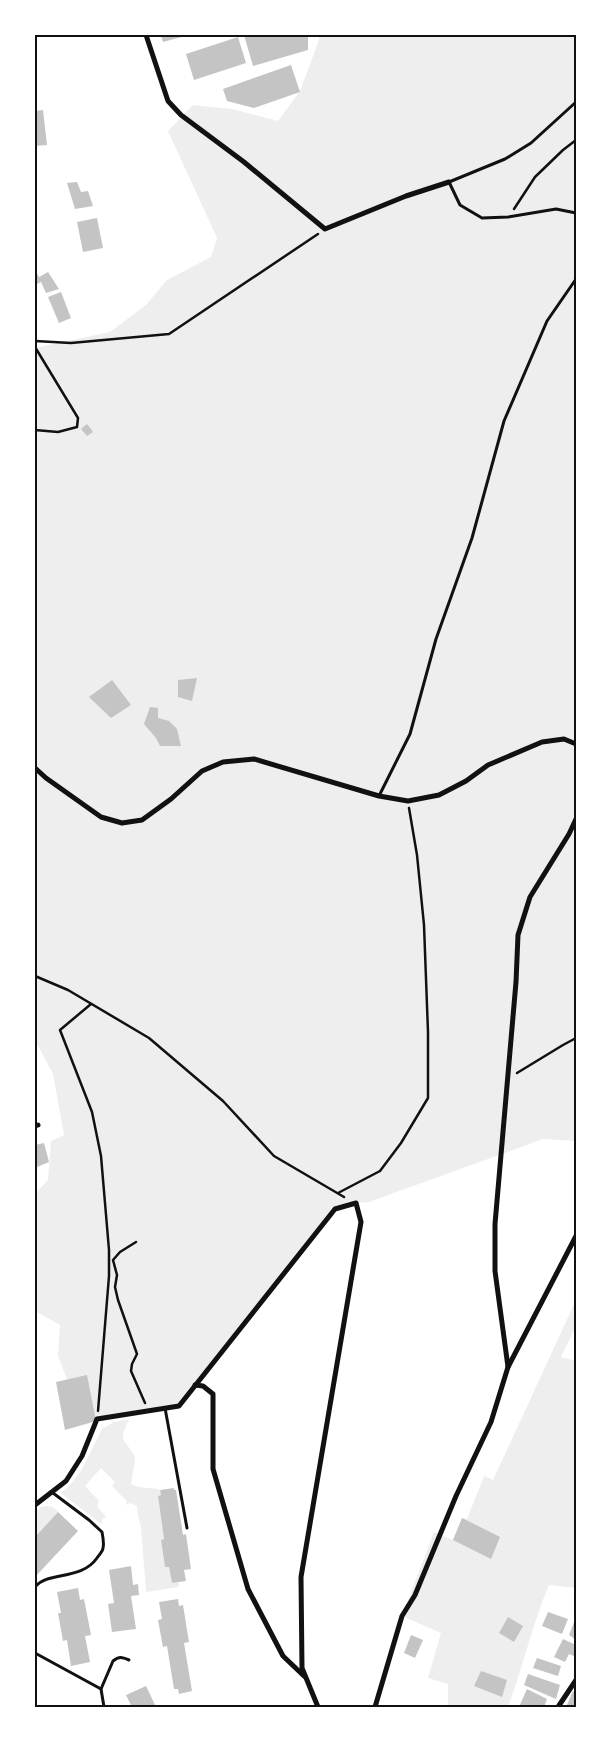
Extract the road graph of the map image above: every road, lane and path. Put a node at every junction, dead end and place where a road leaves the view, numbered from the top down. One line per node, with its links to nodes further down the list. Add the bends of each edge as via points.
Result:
1 (146, 35): 7 (street, via 168,101 181,115)
2 (576, 102): 4 (lane, via 531,143 505,159)
3 (576, 140): 6 (path, via 535,178)
4 (449, 182): 6 (lane, via 460,206 482,218); 7 (street)
5 (576, 213): 6 (lane, via 556,209)
6 (508, 217)
7 (325, 229): 9 (path, via 169,334 71,343)
8 (576, 280): 14 (lane, via 547,321 504,422 472,538 436,639 410,734)
9 (35, 341)
10 (35, 347): 11 (path, via 78,418 77,427 58,432)
11 (35, 430)
12 (576, 744): 15 (street, via 564,738 542,742 488,765 439,795)
13 (35, 768): 14 (street, via 101,816 122,823 142,820 202,771 223,762 254,759)
14 (379, 796): 15 (street)
15 (408, 801): 21 (path, via 424,924 428,1098 380,1171)
16 (576, 819): 20 (street, via 530,896 518,935)
17 (35, 976): 18 (path)
18 (90, 1004): 21 (path, via 149,1038 223,1101 274,1156); 29 (path, via 60,1030 92,1112 101,1156 109,1276)
19 (576, 1038): 20 (path)
20 (508, 1078): 25 (street, via 500,1147 502,1163 495,1224 495,1271)
21 (338, 1193): 22 (path)
22 (356, 1203): 26 (street, via 335,1209); 36 (street, via 361,1222 301,1577 302,1668)
23 (576, 1236): 25 (street)
24 (136, 1242): 28 (path, via 113,1260 118,1300 137,1354 131,1371)
25 (508, 1367): 41 (street, via 490,1422 415,1595 402,1616)
26 (195, 1385): 27 (street, via 179,1406); 36 (street, via 203,1386 213,1394 214,1469 248,1589 283,1656)
27 (165, 1408): 28 (street); 32 (lane)
28 (148, 1411): 29 (street)
29 (97, 1418): 30 (street, via 78,1464)
30 (53, 1493): 31 (street); 33 (lane, via 102,1532 103,1549 93,1564)
31 (35, 1505)
32 (187, 1528)
33 (35, 1587)
34 (35, 1653): 38 (lane)
35 (129, 1660): 38 (lane, via 122,1657 114,1661)
36 (306, 1678): 40 (street)
37 (576, 1680): 42 (street)
38 (101, 1689): 39 (lane)
39 (104, 1707)
40 (318, 1707)
41 (375, 1707)
42 (558, 1707)

